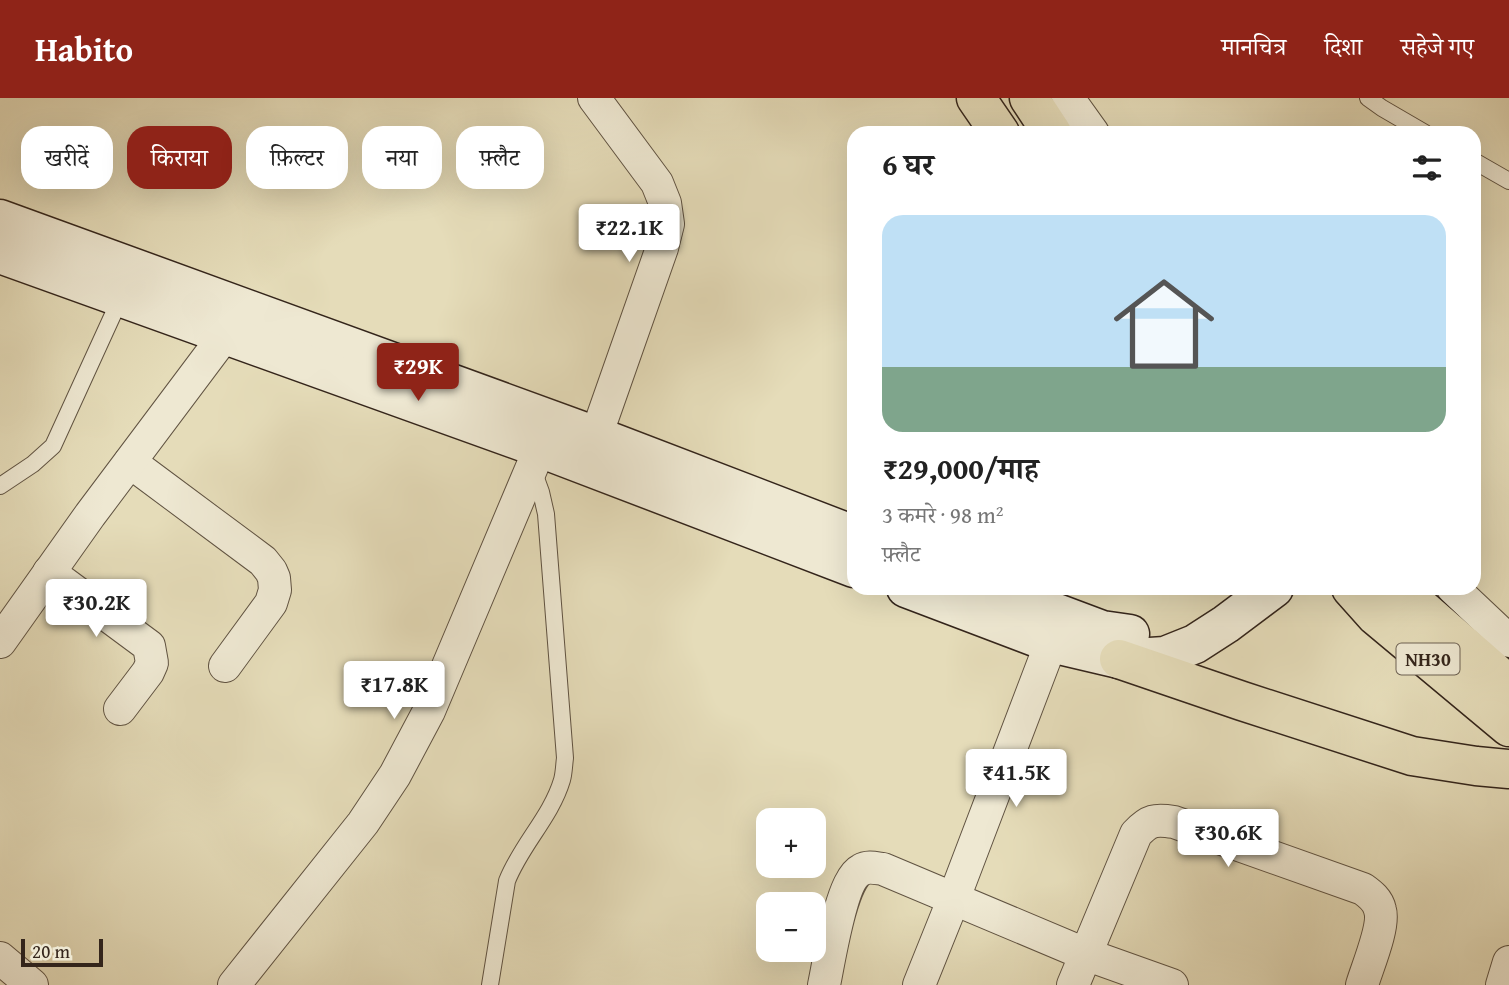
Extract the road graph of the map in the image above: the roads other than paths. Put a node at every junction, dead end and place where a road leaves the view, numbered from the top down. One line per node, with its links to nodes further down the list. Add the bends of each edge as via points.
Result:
1 (594, 98): 16 (street, via 657,183 668,224)
2 (976, 98): 6 (highway)
3 (1029, 98): 7 (highway)
4 (1068, 98): 8 (street)
5 (1368, 98): 9 (lane)
6 (995, 126)
7 (1047, 126)
8 (1088, 126)
9 (1413, 126)
10 (1481, 165): 11 (lane)
11 (1509, 181)
12 (0, 219): 16 (street)
13 (0, 254): 14 (street)
14 (121, 298): 15 (street); 19 (lane, via 53,446)
15 (225, 335): 17 (street); 18 (street)
16 (596, 436): 20 (street)
17 (536, 458): 21 (street); 44 (street, via 429,711 395,775 348,843); 45 (lane, via 546,514 565,758 556,797 507,881)
18 (130, 462): 22 (street); 34 (street, via 271,571 275,590 271,603)
19 (0, 486)
20 (847, 533)
21 (847, 566)
22 (49, 572): 32 (street); 36 (street, via 149,646 152,663 148,672)
23 (931, 595): 30 (street)
24 (1001, 595): 30 (street)
25 (1226, 595): 30 (street, via 1200,614 1156,634)
26 (1265, 595): 33 (street, via 1195,644 1165,656)
27 (1357, 595): 37 (highway, NH30, via 1376,616)
28 (1406, 595): 35 (highway, NH30)
29 (1460, 595): 31 (street)
30 (1054, 629): 33 (street); 39 (street)
31 (1509, 641)
32 (0, 642)
33 (1119, 659): 38 (highway, via 1412,756)
34 (225, 666)
35 (1509, 685)
36 (120, 709)
37 (1509, 727)
38 (1509, 769)
39 (954, 898): 40 (street); 46 (street, via 883,869 859,871 843,901); 47 (street)
40 (1085, 954): 48 (street); 49 (street); 50 (street, via 1136,834 1159,819 1363,889 1380,909 1381,923)
41 (0, 958): 43 (street)
42 (1509, 962): 51 (street)
43 (32, 985)
44 (234, 985)
45 (490, 985)
46 (824, 985)
47 (919, 985)
48 (1073, 985)
49 (1172, 985)
50 (1362, 985)
51 (1502, 985)

